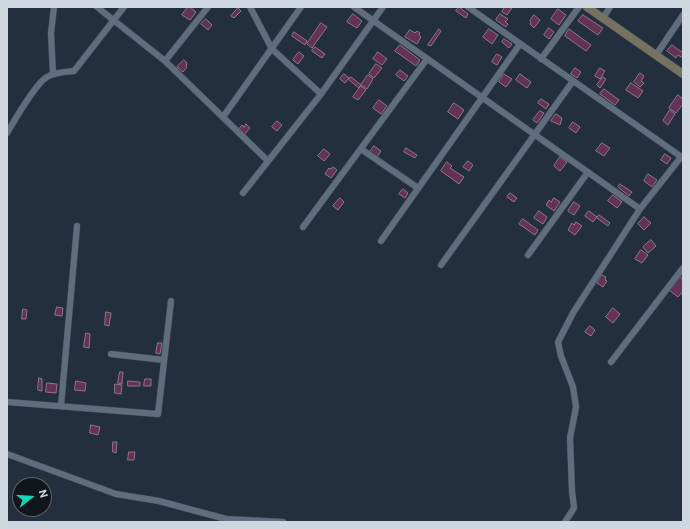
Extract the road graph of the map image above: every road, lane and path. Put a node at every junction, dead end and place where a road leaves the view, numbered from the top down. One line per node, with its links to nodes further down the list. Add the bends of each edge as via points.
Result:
1 (54, 7): 23 (street, via 51,33)
2 (97, 7): 15 (street)
3 (124, 7): 15 (street)
4 (208, 7): 22 (street)
5 (250, 7): 18 (street)
6 (301, 7): 18 (street)
7 (354, 7): 16 (street)
8 (384, 7): 16 (street)
9 (468, 7): 17 (street)
10 (579, 7): 21 (street)
11 (587, 7): 14 (main road)
12 (610, 7): 14 (street)
13 (683, 15): 19 (street)
14 (603, 18): 19 (main road)
15 (114, 20): 22 (street); 23 (street, via 74,70)
16 (373, 21): 20 (street); 26 (street)
17 (520, 44): 21 (street); 27 (street)
18 (272, 49): 26 (street); 28 (street)
19 (656, 55): 24 (main road)
20 (427, 59): 27 (street); 31 (street)
21 (541, 59): 25 (street)
22 (166, 61): 28 (street)
23 (53, 74): 29 (street, via 46,77)
24 (683, 74)
25 (573, 81): 30 (street); 32 (street)
26 (321, 94): 33 (street)
27 (482, 97): 30 (street); 35 (street)
28 (223, 117): 33 (street)
29 (7, 133)
30 (535, 135): 34 (street); 42 (street)
31 (361, 149): 35 (street); 39 (street)
32 (682, 158): 37 (street)
33 (268, 161): 36 (street)
34 (588, 172): 37 (street); 41 (street)
35 (418, 188): 40 (street)
36 (243, 193)
37 (640, 209): 52 (street, via 573,313 558,342 573,387 576,407 570,438 574,508)
38 (77, 226): 49 (street)
39 (303, 227)
40 (381, 241)
41 (528, 255)
42 (441, 265)
43 (683, 268): 47 (street)
44 (171, 301): 46 (street)
45 (111, 354): 46 (street)
46 (164, 360): 49 (street, via 158,414)
47 (611, 362)
48 (7, 402): 49 (street)
49 (61, 406)
50 (7, 454): 51 (street, via 116,494 159,501 226,520)
51 (283, 522)
52 (565, 522)

